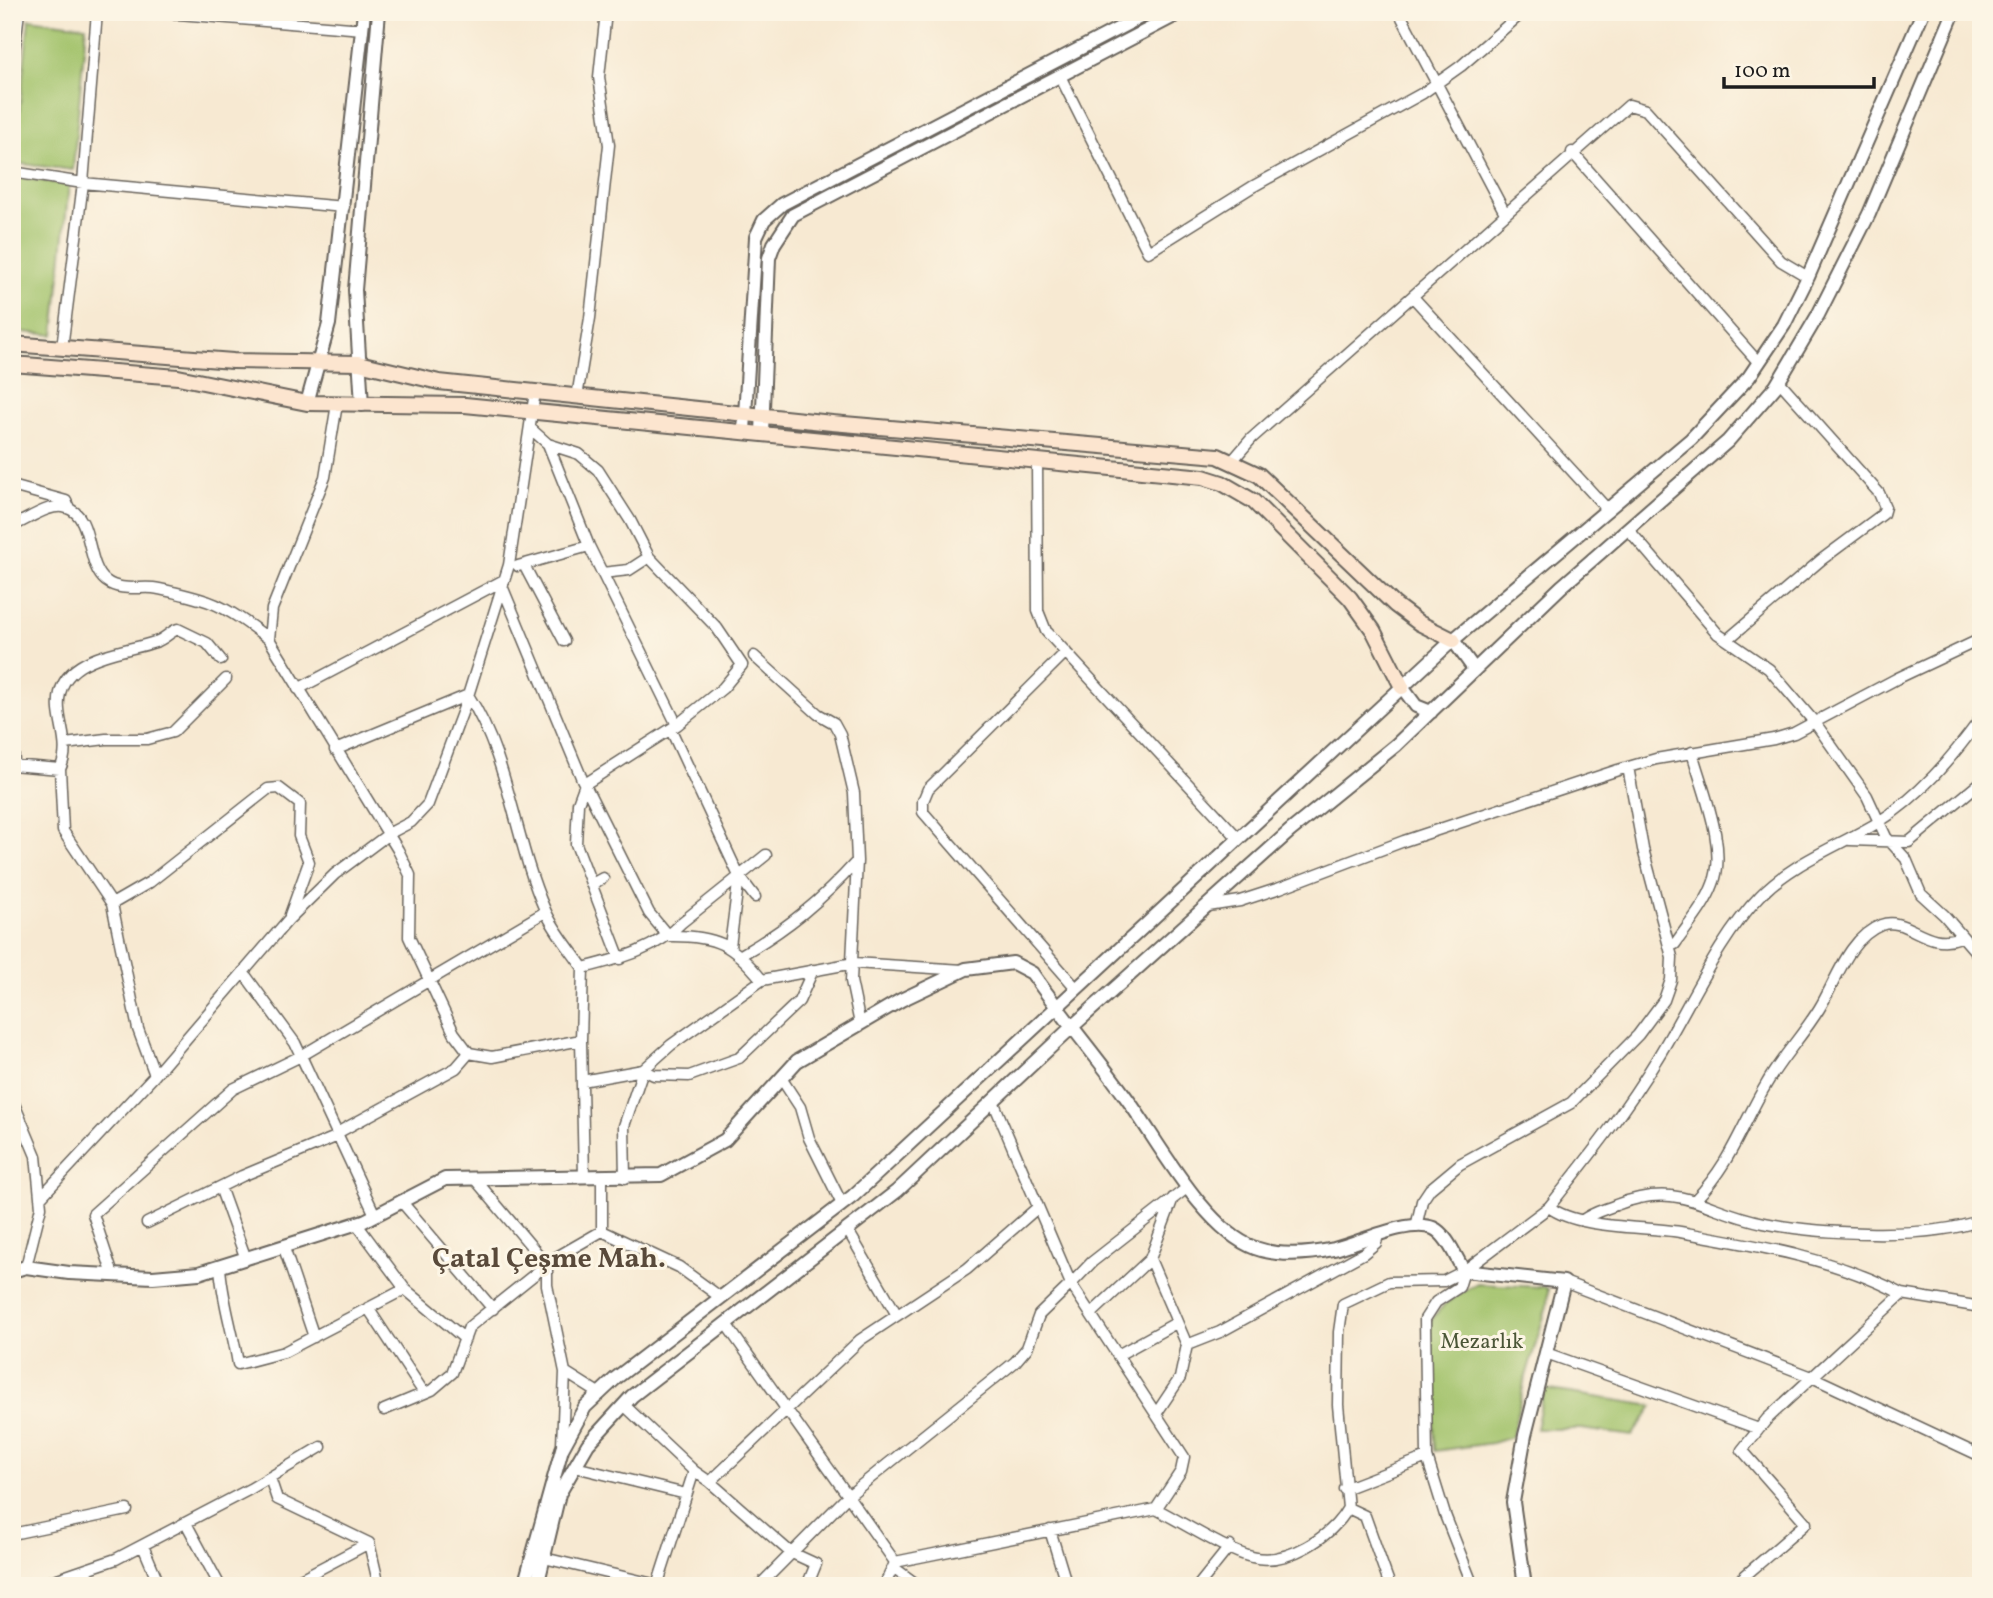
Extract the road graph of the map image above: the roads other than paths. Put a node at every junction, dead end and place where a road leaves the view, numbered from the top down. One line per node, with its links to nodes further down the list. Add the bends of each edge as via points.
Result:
1 (19, 12): 14 (street)
2 (97, 12): 19 (street)
3 (154, 12): 13 (street)
4 (364, 12): 13 (street)
5 (379, 12): 28 (street, via 355,290)
6 (606, 12): 32 (street, via 599,77 609,145)
7 (1150, 12): 37 (street, via 782,204 764,220 756,237 751,276)
8 (1182, 12): 15 (street)
9 (1399, 12): 16 (street)
10 (1523, 12): 16 (street)
11 (1923, 12): 22 (street)
12 (1954, 12): 30 (street, via 1869,214)
13 (363, 29): 20 (street)
14 (12, 68)
15 (1060, 76): 16 (street, via 1148,252 1252,187); 38 (street, via 793,215 769,258)
16 (1438, 83): 21 (street)
17 (1572, 152): 21 (street); 22 (street, via 1625,106 1643,107 1781,261); 29 (street)
18 (12, 172): 19 (street)
19 (83, 183): 20 (street); 25 (street)
20 (344, 207): 26 (street, via 330,324)
21 (1505, 212): 23 (street)
22 (1808, 277): 29 (street)
23 (1413, 297): 44 (street, via 1252,438); 47 (street)
24 (12, 344): 25 (main road)
25 (62, 348): 26 (main road, via 233,360)
26 (319, 360): 28 (main road); 33 (street)
27 (12, 363): 33 (main road, via 178,377)
28 (359, 363): 31 (main road, via 439,382); 35 (street)
29 (1759, 363): 47 (street, via 1727,404)
30 (1779, 381): 49 (street, via 1728,442); 58 (street, via 1879,493 1885,507 1879,521 1821,560)
31 (535, 392): 32 (main road); 36 (street)
32 (577, 397): 37 (main road)
33 (307, 403): 34 (main road)
34 (337, 404): 35 (main road); 56 (street, via 326,477 272,609)
35 (362, 405): 36 (main road, via 441,404)
36 (533, 412): 39 (street); 40 (main road)
37 (745, 415): 38 (main road); 40 (street)
38 (763, 417): 41 (street); 44 (main road, via 1202,453)
39 (531, 429): 42 (street); 53 (street)
40 (744, 431): 41 (main road)
41 (762, 433): 43 (main road)
42 (548, 444): 50 (street); 51 (street, via 579,454 598,470)
43 (1037, 460): 61 (street, via 1038,611 1046,631); 66 (main road, via 1203,477 1238,491 1350,598 1373,630)
44 (1233, 460): 57 (main road, via 1259,475 1395,605)
45 (12, 486): 46 (street, via 66,500)
46 (69, 508): 48 (street, via 54,507); 56 (street, via 80,518 105,581 199,598 236,615)
47 (1608, 510): 57 (street)
48 (12, 526)
49 (1628, 529): 58 (street); 64 (street)
50 (589, 546): 52 (street); 54 (street)
51 (649, 557): 54 (street, via 629,569); 73 (street, via 717,628 743,665 723,688)
52 (524, 565): 53 (street); 60 (street)
53 (508, 569): 55 (street)
54 (603, 573): 73 (street)
55 (503, 583): 67 (street); 68 (street); 81 (street)
56 (269, 639): 67 (street)
57 (1453, 640): 64 (street); 66 (street)
58 (1727, 640): 72 (street, via 1769,669)
59 (1980, 640): 72 (street, via 1898,678)
60 (564, 641)
61 (1066, 652): 84 (street); 111 (street, via 928,789 922,806)
62 (754, 656): 88 (street, via 834,723 840,734 854,793)
63 (221, 660): 74 (street, via 206,643 178,629 154,643 97,656 79,666 58,698)
64 (1474, 669): 69 (street)
65 (226, 679): 74 (street, via 173,732 147,739)
66 (1402, 687): 69 (street, via 1416,706); 84 (street)
67 (298, 689): 75 (street)
68 (468, 695): 75 (street); 83 (street, via 428,804 411,822); 95 (street, via 482,717 500,766)
69 (1431, 712): 94 (street)
70 (1981, 718): 82 (street, via 1926,784)
71 (12, 721): 77 (street)
72 (1816, 724): 76 (street, via 1773,739); 82 (street, via 1867,796)
73 (674, 727): 81 (street); 89 (street)
74 (65, 744): 79 (street)
75 (335, 750): 83 (street)
76 (1692, 752): 78 (street); 100 (street, via 1718,851 1718,868 1707,896 1675,944)
77 (13, 765): 79 (street)
78 (1628, 767): 94 (street, via 1404,841 1280,888); 100 (street, via 1643,849)
79 (60, 769): 93 (street, via 63,831)
80 (1981, 782): 86 (street, via 1915,839)
81 (585, 784): 91 (street, via 578,803 576,844); 97 (street, via 649,913)
82 (1877, 823): 85 (street); 86 (street)
83 (390, 833): 96 (street, via 335,874); 110 (street, via 410,875 409,937)
84 (1240, 839): 111 (street)
85 (1843, 840): 86 (street); 136 (street, via 1774,883 1747,911 1657,1059 1595,1151)
86 (1890, 841): 98 (street, via 1906,859 1921,894)
87 (766, 855): 89 (street)
88 (858, 861): 101 (street, via 822,900); 104 (street)
89 (739, 876): 92 (street); 97 (street); 99 (street)
90 (603, 878): 91 (street)
91 (592, 884): 103 (street)
92 (755, 897)
93 (112, 904): 96 (street, via 150,882 268,789 279,788 300,804 299,836 309,862); 119 (street, via 136,1022)
94 (1208, 906): 114 (street)
95 (545, 912): 105 (street); 110 (street)
96 (288, 920): 108 (street)
97 (668, 936): 99 (street, via 692,935); 103 (street)
98 (1961, 937): 102 (street); 133 (street, via 1933,941 1888,924 1859,942 1769,1080 1727,1161)
99 (730, 946): 101 (street)
100 (1669, 946): 143 (street, via 1668,990 1639,1035 1571,1102 1460,1164 1430,1189)
101 (741, 955): 109 (street)
102 (1981, 958)
103 (620, 959): 105 (street)
104 (854, 963): 106 (street); 107 (street); 113 (street, via 851,981)
105 (583, 968): 115 (street)
106 (813, 970): 109 (street); 118 (street, via 799,1001 739,1058 689,1076 654,1075)
107 (963, 970): 112 (street, via 1013,963 1032,972); 113 (street)
108 (243, 972): 117 (street, via 285,1025); 119 (street)
109 (762, 980): 118 (street)
110 (431, 981): 116 (street, via 454,1033); 117 (street)
111 (1076, 988): 112 (street)
112 (1056, 1007): 114 (street); 135 (street)
113 (860, 1024): 120 (street, via 797,1060)
114 (1073, 1026): 122 (street); 130 (street)
115 (581, 1040): 116 (street, via 492,1057); 121 (street)
116 (469, 1053): 124 (street, via 456,1068)
117 (301, 1056): 124 (street); 155 (street, via 233,1089 93,1214)
118 (643, 1070): 121 (street); 128 (street, via 624,1126)
119 (155, 1075): 131 (street)
120 (781, 1078): 128 (street, via 725,1140 661,1175); 135 (street, via 800,1107 809,1138)
121 (582, 1081): 125 (street)
122 (993, 1101): 137 (street); 144 (street, via 897,1191)
123 (13, 1102): 131 (street, via 36,1156)
124 (337, 1134): 129 (street); 138 (street)
125 (584, 1177): 126 (street); 127 (street)
126 (474, 1178): 134 (street, via 445,1180); 150 (street)
127 (602, 1178): 128 (street); 145 (street)
128 (625, 1178)
129 (220, 1187): 141 (street); 148 (street)
130 (1188, 1187): 132 (street); 146 (street, via 1232,1235 1256,1248 1294,1254 1318,1252)
131 (40, 1198): 151 (street)
132 (1173, 1198): 149 (street); 157 (street)
133 (1695, 1200): 139 (street, via 1647,1195 1591,1213); 140 (street, via 1745,1219 1804,1229 1923,1232)
134 (401, 1201): 138 (street); 163 (street)
135 (842, 1204): 160 (street)
136 (1549, 1207): 139 (street); 154 (street)
137 (1037, 1208): 157 (street); 165 (street, via 967,1269)
138 (375, 1215): 142 (street)
139 (1583, 1220): 159 (street, via 1679,1232 1789,1254 1880,1282)
140 (1981, 1220)
141 (147, 1223)
142 (356, 1223): 147 (street); 158 (street)
143 (1416, 1227): 146 (street); 154 (street, via 1438,1231)
144 (847, 1229): 165 (street); 167 (street)
145 (602, 1231): 150 (street); 160 (street, via 679,1267)
146 (1378, 1235): 170 (street, via 1364,1253 1220,1332)
147 (284, 1248): 148 (street); 168 (street)
148 (246, 1259): 152 (street)
149 (1150, 1259): 164 (street); 166 (street)
150 (547, 1265): 163 (street); 173 (street)
151 (26, 1267): 153 (street); 155 (street)
152 (219, 1267): 155 (street, via 153,1277); 168 (street, via 238,1364 284,1352)
153 (12, 1271)
154 (1464, 1271): 156 (street); 185 (street, via 1460,1287 1436,1302 1424,1319); 190 (street, via 1444,1281 1389,1282 1343,1304 1338,1405)
155 (113, 1275)
156 (1564, 1282): 171 (street); 174 (street)
157 (1071, 1284): 164 (street); 192 (street, via 1039,1315 1027,1348 1015,1362)
158 (405, 1289): 162 (street); 169 (street)
159 (1902, 1294): 161 (street); 174 (street)
160 (720, 1297): 176 (street)
161 (1981, 1307)
162 (368, 1308): 168 (street); 175 (street)
163 (493, 1308): 169 (street, via 469,1327)
164 (1091, 1314): 172 (street)
165 (897, 1315): 179 (street, via 860,1340)
166 (1176, 1323): 170 (street); 172 (street)
167 (726, 1324): 177 (street); 179 (street)
168 (314, 1337)
169 (465, 1339): 175 (street, via 452,1373)
170 (1187, 1345): 180 (street, via 1180,1378)
171 (1546, 1353): 181 (street); 223 (street, via 1513,1502)
172 (1118, 1356): 180 (street)
173 (565, 1372): 176 (street); 183 (street)
174 (1812, 1377): 181 (street); 184 (street)
175 (424, 1393): 178 (street)
176 (600, 1394): 183 (street, via 585,1407)
177 (624, 1405): 186 (street); 187 (street)
178 (384, 1409)
179 (787, 1409): 189 (street); 192 (street)
180 (1156, 1414): 194 (street, via 1184,1457 1181,1471)
181 (1759, 1429): 224 (street, via 1742,1450 1806,1523)
182 (321, 1447): 188 (street)
183 (562, 1449): 213 (street)
184 (1981, 1456)
185 (1427, 1457): 190 (street); 222 (street)
186 (575, 1467): 191 (street); 203 (street, via 559,1494)
187 (694, 1471): 189 (street); 191 (street)
188 (270, 1478): 196 (street); 199 (street, via 277,1499)
189 (710, 1482): 202 (street)
190 (1344, 1489): 193 (street)
191 (686, 1494): 206 (street)
192 (848, 1496): 202 (street); 204 (street)
193 (1348, 1508): 201 (street, via 1323,1536 1287,1554 1258,1558); 221 (street, via 1365,1516)
194 (1156, 1509): 197 (street); 201 (street)
195 (127, 1510): 198 (street)
196 (186, 1523): 200 (street); 210 (street)
197 (1050, 1530): 204 (street); 219 (street)
198 (12, 1534)
199 (369, 1543): 211 (street); 212 (street)
200 (143, 1546): 205 (street); 209 (street)
201 (1230, 1546): 220 (street)
202 (790, 1552): 215 (street); 216 (street, via 816,1564)
203 (544, 1558): 206 (street); 214 (street)
204 (894, 1565): 217 (street); 218 (street)
205 (87, 1569): 207 (street); 208 (street)
206 (659, 1585)
207 (37, 1586)
208 (92, 1586)
209 (160, 1586)
210 (220, 1586)
211 (287, 1586)
212 (379, 1586)
213 (524, 1586)
214 (537, 1586)
215 (759, 1586)
216 (807, 1586)
217 (884, 1586)
218 (919, 1586)
219 (1067, 1586)
220 (1198, 1586)
221 (1390, 1586)
222 (1473, 1586)
223 (1525, 1586)
224 (1733, 1586)

